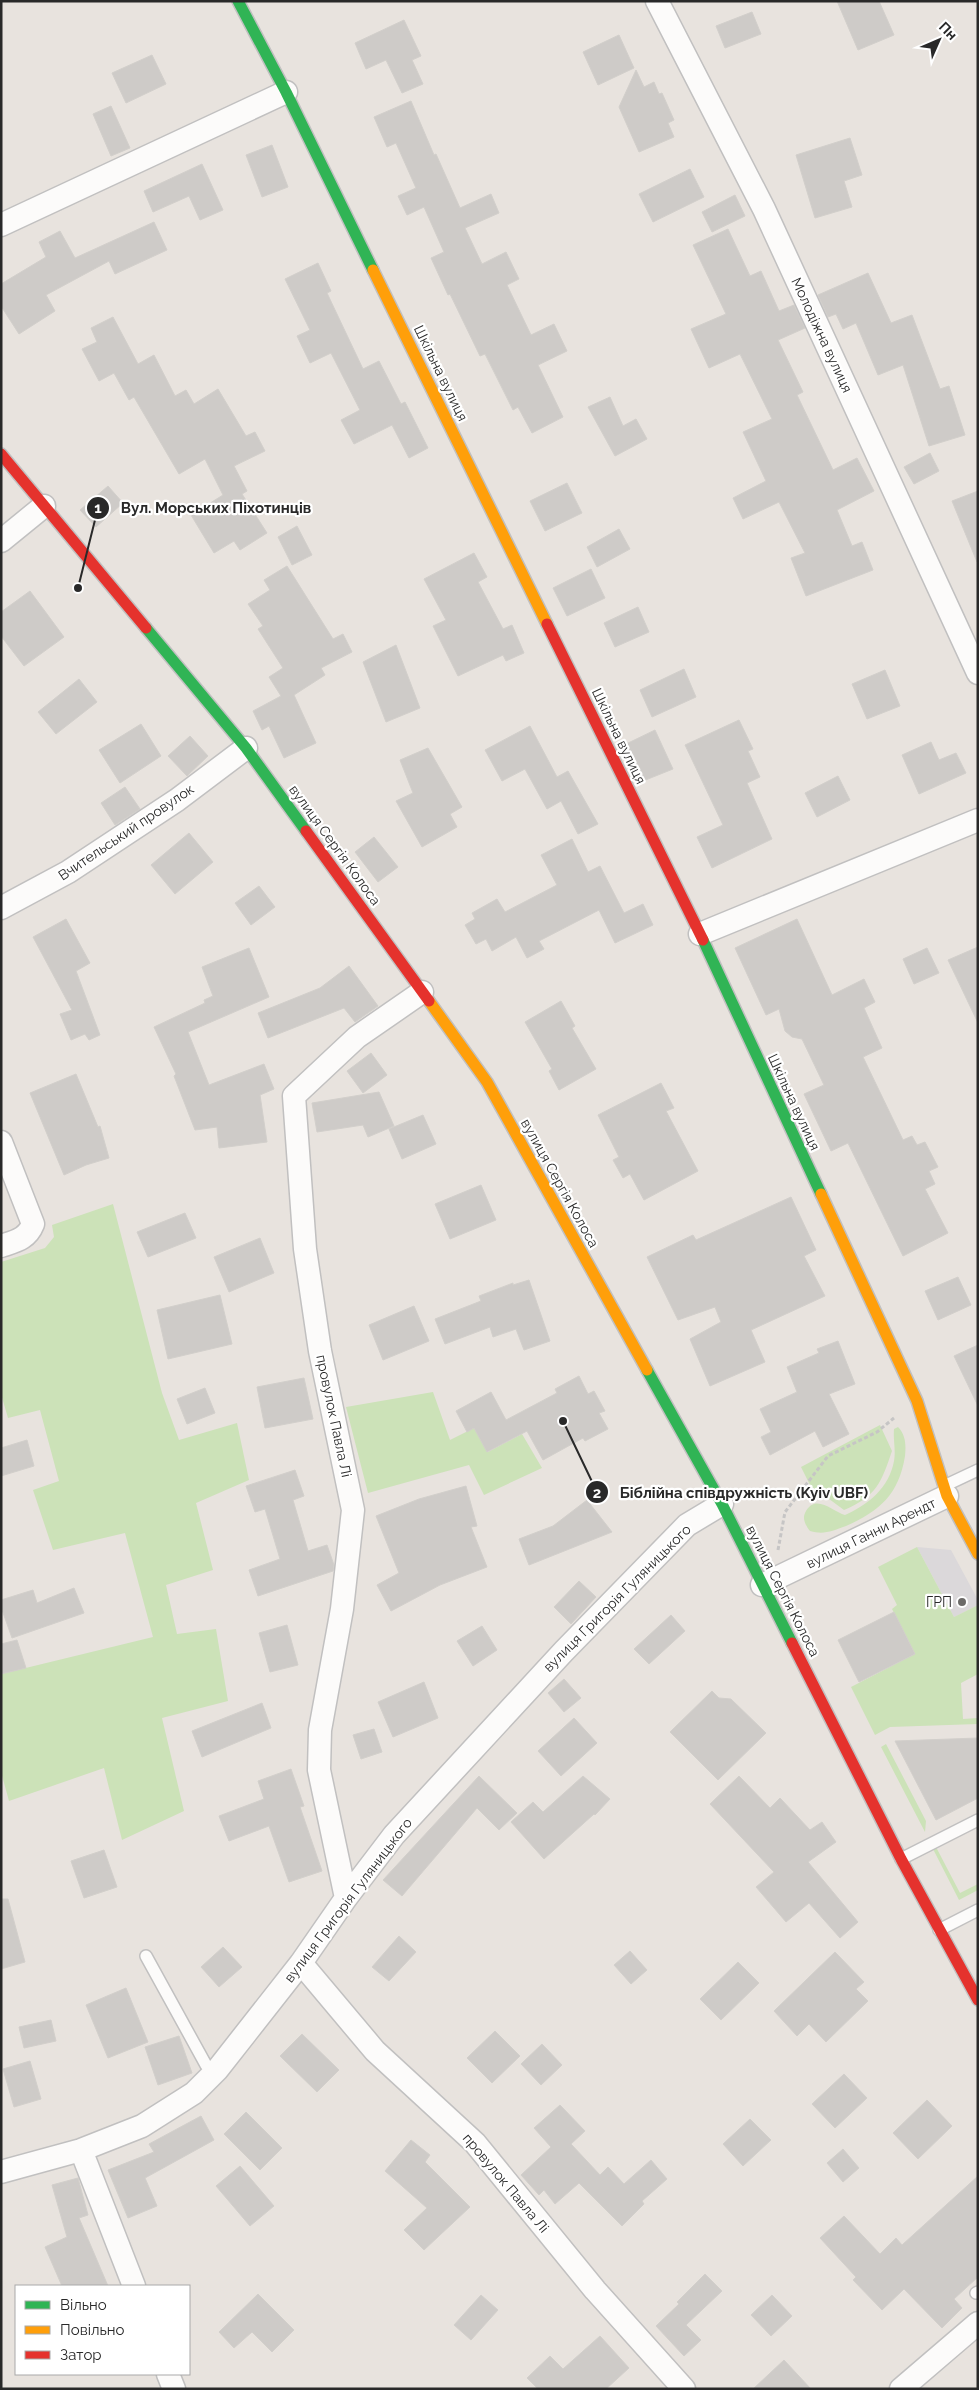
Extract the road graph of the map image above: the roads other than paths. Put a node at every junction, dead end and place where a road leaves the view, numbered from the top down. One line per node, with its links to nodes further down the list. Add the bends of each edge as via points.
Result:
1 (238, 1): 3 (street, Шкільна вулиця)
2 (657, 1): 8 (street, Молодіжна вулиця, via 764,209)
3 (286, 92): 4 (street); 12 (street, Шкільна вулиця)
4 (1, 226)
5 (1, 454): 6 (street, вулиця Сергія Колоса)
6 (44, 506): 7 (street); 9 (street, вулиця Сергія Колоса)
7 (1, 540)
8 (978, 673)
9 (246, 748): 11 (street, Вчительський провулок, via 176,800 68,872); 13 (street, вулиця Сергія Колоса)
10 (978, 820): 12 (street)
11 (1, 908)
12 (700, 934): 17 (street, Шкільна вулиця, via 917,1402)
13 (422, 992): 18 (street, вулиця Сергія Колоса, via 487,1082); 23 (street, провулок Павла Лі, via 357,1037 294,1096 305,1249 320,1351 353,1510 342,1609 320,1730 319,1770)
14 (1, 1142): 15 (street, via 33,1224 21,1240)
15 (1, 1246)
16 (978, 1470): 17 (lane)
17 (946, 1491): 19 (street, вулиця Ганни Арендт); 20 (street, вулиця Ганни Арендт)
18 (722, 1504): 20 (street, вулиця Сергія Колоса); 23 (street, вулиця Григорія Гуляницького, via 688,1525 564,1651 394,1835)
19 (978, 1554)
20 (770, 1581): 22 (street, вулиця Сергія Колоса)
21 (978, 1820): 22 (lane)
22 (901, 1859): 25 (street, вулиця Сергія Колоса)
23 (346, 1898): 27 (street, вулиця Григорія Гуляницького)
24 (978, 1910): 25 (lane)
25 (939, 1930): 28 (street, вулиця Сергія Колоса)
26 (146, 1956): 29 (lane, via 206,2065)
27 (301, 1963): 29 (street, вулиця Григорія Гуляницького); 36 (street, провулок Павла Лі, via 375,2051 475,2142 595,2290)
28 (978, 2000)
29 (218, 2070): 30 (street, вулиця Григорія Гуляницького, via 194,2093 142,2126)
30 (81, 2150): 31 (street, вулиця Григорія Гуляницького); 32 (street)
31 (1, 2172)
32 (134, 2285)
33 (978, 2322): 37 (street)
34 (168, 2375): 35 (street)
35 (174, 2389)
36 (684, 2389)
37 (902, 2389)

